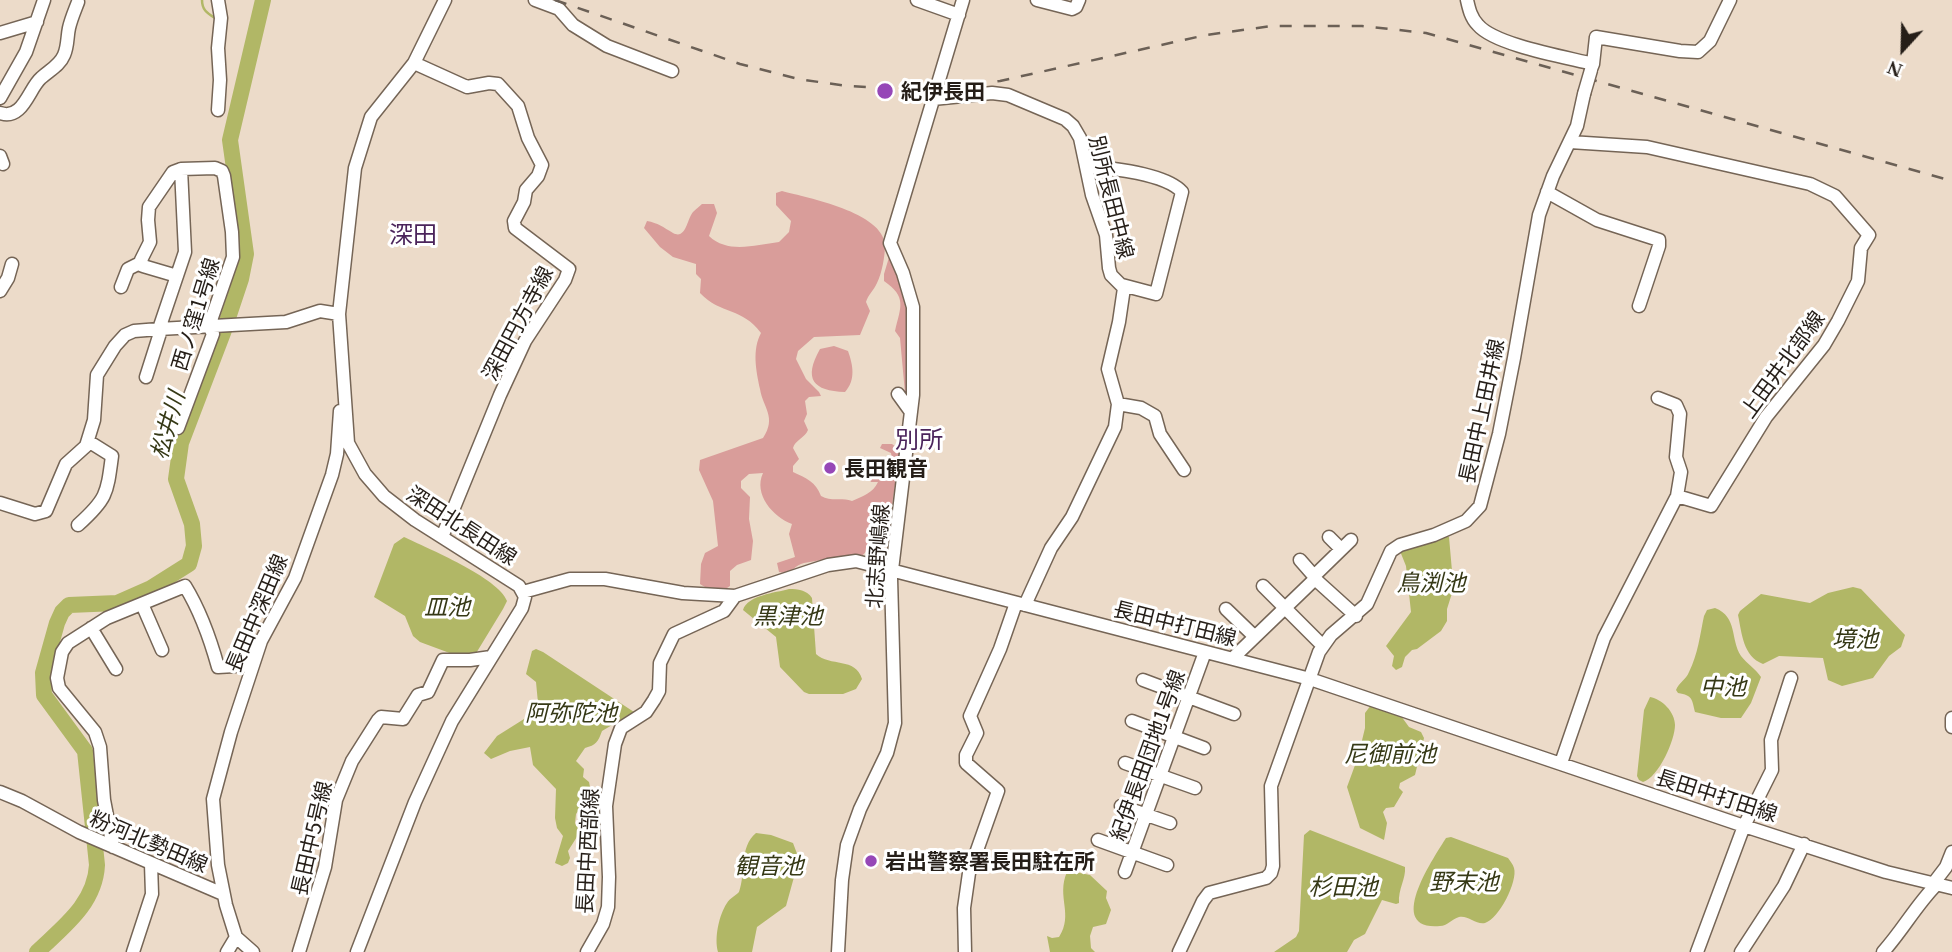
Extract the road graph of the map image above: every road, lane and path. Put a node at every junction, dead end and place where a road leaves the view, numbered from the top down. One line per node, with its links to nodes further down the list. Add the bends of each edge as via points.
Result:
1 (44, 0): 13 (street)
2 (218, 0): 20 (street)
3 (445, 0): 15 (street, 深田北長田線)
4 (536, 0): 17 (street, via 559,9 580,30 607,46)
5 (917, 0): 12 (street)
6 (963, 0): 12 (street, 北志野嶋線)
7 (1037, 0): 8 (street, via 1072,9)
8 (1079, 0)
9 (1467, 0): 16 (street, via 1478,26 1493,38)
10 (1730, 0): 16 (street, 長田中上田井線, via 1710,41 1698,52 1596,37)
11 (78, 2): 21 (street, via 60,62 40,78 29,99 11,114)
12 (959, 15): 19 (street, 北志野嶋線)
13 (37, 22): 14 (street); 18 (street)
14 (0, 33)
15 (414, 63): 33 (street, 深田北長田線, via 378,106 365,131 355,169); 48 (street, 深田円方寺線, via 467,87 498,84 518,106 542,165 526,190 515,229 569,269 525,341)
16 (1592, 67): 22 (street, 長田中上田井線, bridge)
17 (672, 71)
18 (0, 98)
19 (933, 99): 23 (street, 別所長田中線, via 992,93 1031,104 1073,125); 41 (street, 北志野嶋線, via 890,243 913,307)
20 (218, 110)
21 (0, 113)
22 (1570, 142): 25 (street, 長田中上田井線); 45 (street, 上田井北部線, via 1647,147 1810,184 1835,196 1869,234 1861,248 1858,281 1839,321 1766,416 1711,506)
23 (1086, 166): 29 (street, 別所長田中線, via 1106,236 1111,275); 29 (street, via 1130,171 1182,192 1156,294)
24 (181, 169): 27 (street, via 173,172 149,208 150,242 141,260); 28 (street, 西ノ窪1号線, via 184,252); 34 (street, 西ノ窪1号線, via 215,169 224,176 233,257)
25 (1547, 192): 32 (street, via 1597,220 1659,240); 60 (street, 長田中上田井線, via 1499,434 1480,506 1466,521 1391,551 1376,588)
26 (12, 264): 31 (street)
27 (144, 266): 28 (street); 30 (street, via 128,269)
28 (177, 276): 35 (street, 西ノ窪1号線)
29 (1122, 285): 40 (street, 別所長田中線, via 1108,369)
30 (121, 287)
31 (0, 292)
32 (1639, 306)
33 (339, 314): 34 (street, via 320,311 286,322); 37 (street, 深田北長田線)
34 (220, 326): 35 (street); 42 (street, 西ノ窪1号線)
35 (159, 328): 36 (street, 西ノ窪1号線); 43 (street, via 125,335 103,362)
36 (146, 377)
37 (344, 390): 48 (street, 深田北長田線, via 348,443 365,474 384,496); 68 (street, 長田中深田線, via 332,475 295,578)
38 (898, 394): 41 (street)
39 (1658, 398): 45 (street, via 1676,405 1680,414)
40 (1118, 404): 44 (street, via 1155,416 1160,434); 57 (street, 別所長田中線, via 1115,426 1101,458)
41 (911, 412): 51 (street, 北志野嶋線)
42 (178, 428)
43 (88, 441): 46 (street, via 66,464 46,511 35,514); 47 (street, via 112,456 100,505)
44 (1184, 470)
45 (1677, 496): 81 (street, via 1604,638)
46 (0, 503)
47 (78, 525)
48 (442, 537): 54 (street, 深田北長田線, via 512,580)
49 (1329, 537): 52 (street, via 1346,545)
50 (1300, 560): 52 (street)
51 (892, 569): 55 (street, 長田中打田線, via 856,562 828,565); 57 (street, 長田中打田線); 107 (street, 北志野嶋線, via 895,723 887,753 847,845)
52 (1315, 577): 58 (street); 60 (street)
53 (1263, 586): 58 (street)
54 (523, 592): 55 (street, 長田中打田線, via 570,579 605,579 683,593); 66 (street, 深田北長田線, via 522,608)
55 (735, 596): 106 (street, 長田中西部線, via 724,611 674,634 660,663 654,700 646,712 621,728 606,806 608,907)
56 (142, 604): 61 (street); 64 (street); 68 (street, via 185,586 208,631 218,667)
57 (1021, 604): 65 (street, 長田中打田線); 108 (street, 別所長田中線, via 970,716 977,733 966,762 998,791 969,873)
58 (1285, 608): 62 (street); 63 (street)
59 (1226, 609): 62 (street)
60 (1356, 616): 63 (street, 長田中上田井線)
61 (91, 628): 69 (street); 91 (street, via 68,643 57,678 95,732 100,747)
62 (1254, 636): 67 (street)
63 (1323, 646): 71 (street, 長田中上田井線)
64 (162, 650)
65 (1205, 652): 67 (street, 長田中打田線); 73 (street, 紀伊長田団地1号線)
66 (491, 657): 104 (street, 長田中5号線, via 443,660 428,692 418,695 403,719 381,717 368,736 336,800 325,867); 105 (street, 深田北長田線, via 452,721 415,802)
67 (1233, 658): 71 (street, 長田中打田線)
68 (252, 666): 99 (street, 長田中深田線, via 213,799)
69 (116, 669)
70 (1791, 678): 88 (street, via 1771,740 1772,771)
71 (1310, 679): 81 (street, 長田中打田線); 109 (street, 長田中上田井線, via 1271,786 1271,873 1209,893)
72 (1143, 680): 73 (street)
73 (1189, 697): 74 (street); 78 (street, 紀伊長田団地1号線)
74 (1234, 714)
75 (1952, 718): 77 (street)
76 (1132, 721): 78 (street)
77 (1952, 727)
78 (1175, 737): 79 (street); 82 (street, 紀伊長田団地1号線)
79 (1204, 748)
80 (1125, 763): 82 (street)
81 (1561, 763): 88 (street, 長田中打田線)
82 (1160, 776): 83 (street); 86 (street, 紀伊長田団地1号線)
83 (1195, 788)
84 (0, 792): 91 (street, 粉河北勢田線)
85 (1121, 806): 86 (street)
86 (1146, 815): 87 (street); 93 (street, 紀伊長田団地1号線)
87 (1170, 823)
88 (1744, 826): 90 (street, 長田中打田線); 110 (street)
89 (1098, 841): 93 (street)
90 (1804, 844): 97 (street, 長田中打田線); 111 (street)
91 (110, 846): 94 (street, 粉河北勢田線)
92 (1952, 852): 97 (street)
93 (1132, 853): 95 (street); 96 (street, 紀伊長田団地1号線)
94 (151, 864): 99 (street, 粉河北勢田線); 101 (street, via 150,902)
95 (1167, 866)
96 (1125, 872)
97 (1935, 884): 98 (street, 長田中打田線); 112 (street)
98 (1952, 888)
99 (223, 894): 100 (street, 粉河北勢田線)
100 (236, 937): 102 (street); 103 (street)
101 (133, 952)
102 (227, 952)
103 (253, 952)
104 (299, 952)
105 (357, 952)
106 (587, 952)
107 (838, 952)
108 (965, 952)
109 (1179, 952)
110 (1697, 952)
111 (1741, 952)
112 (1883, 952)

